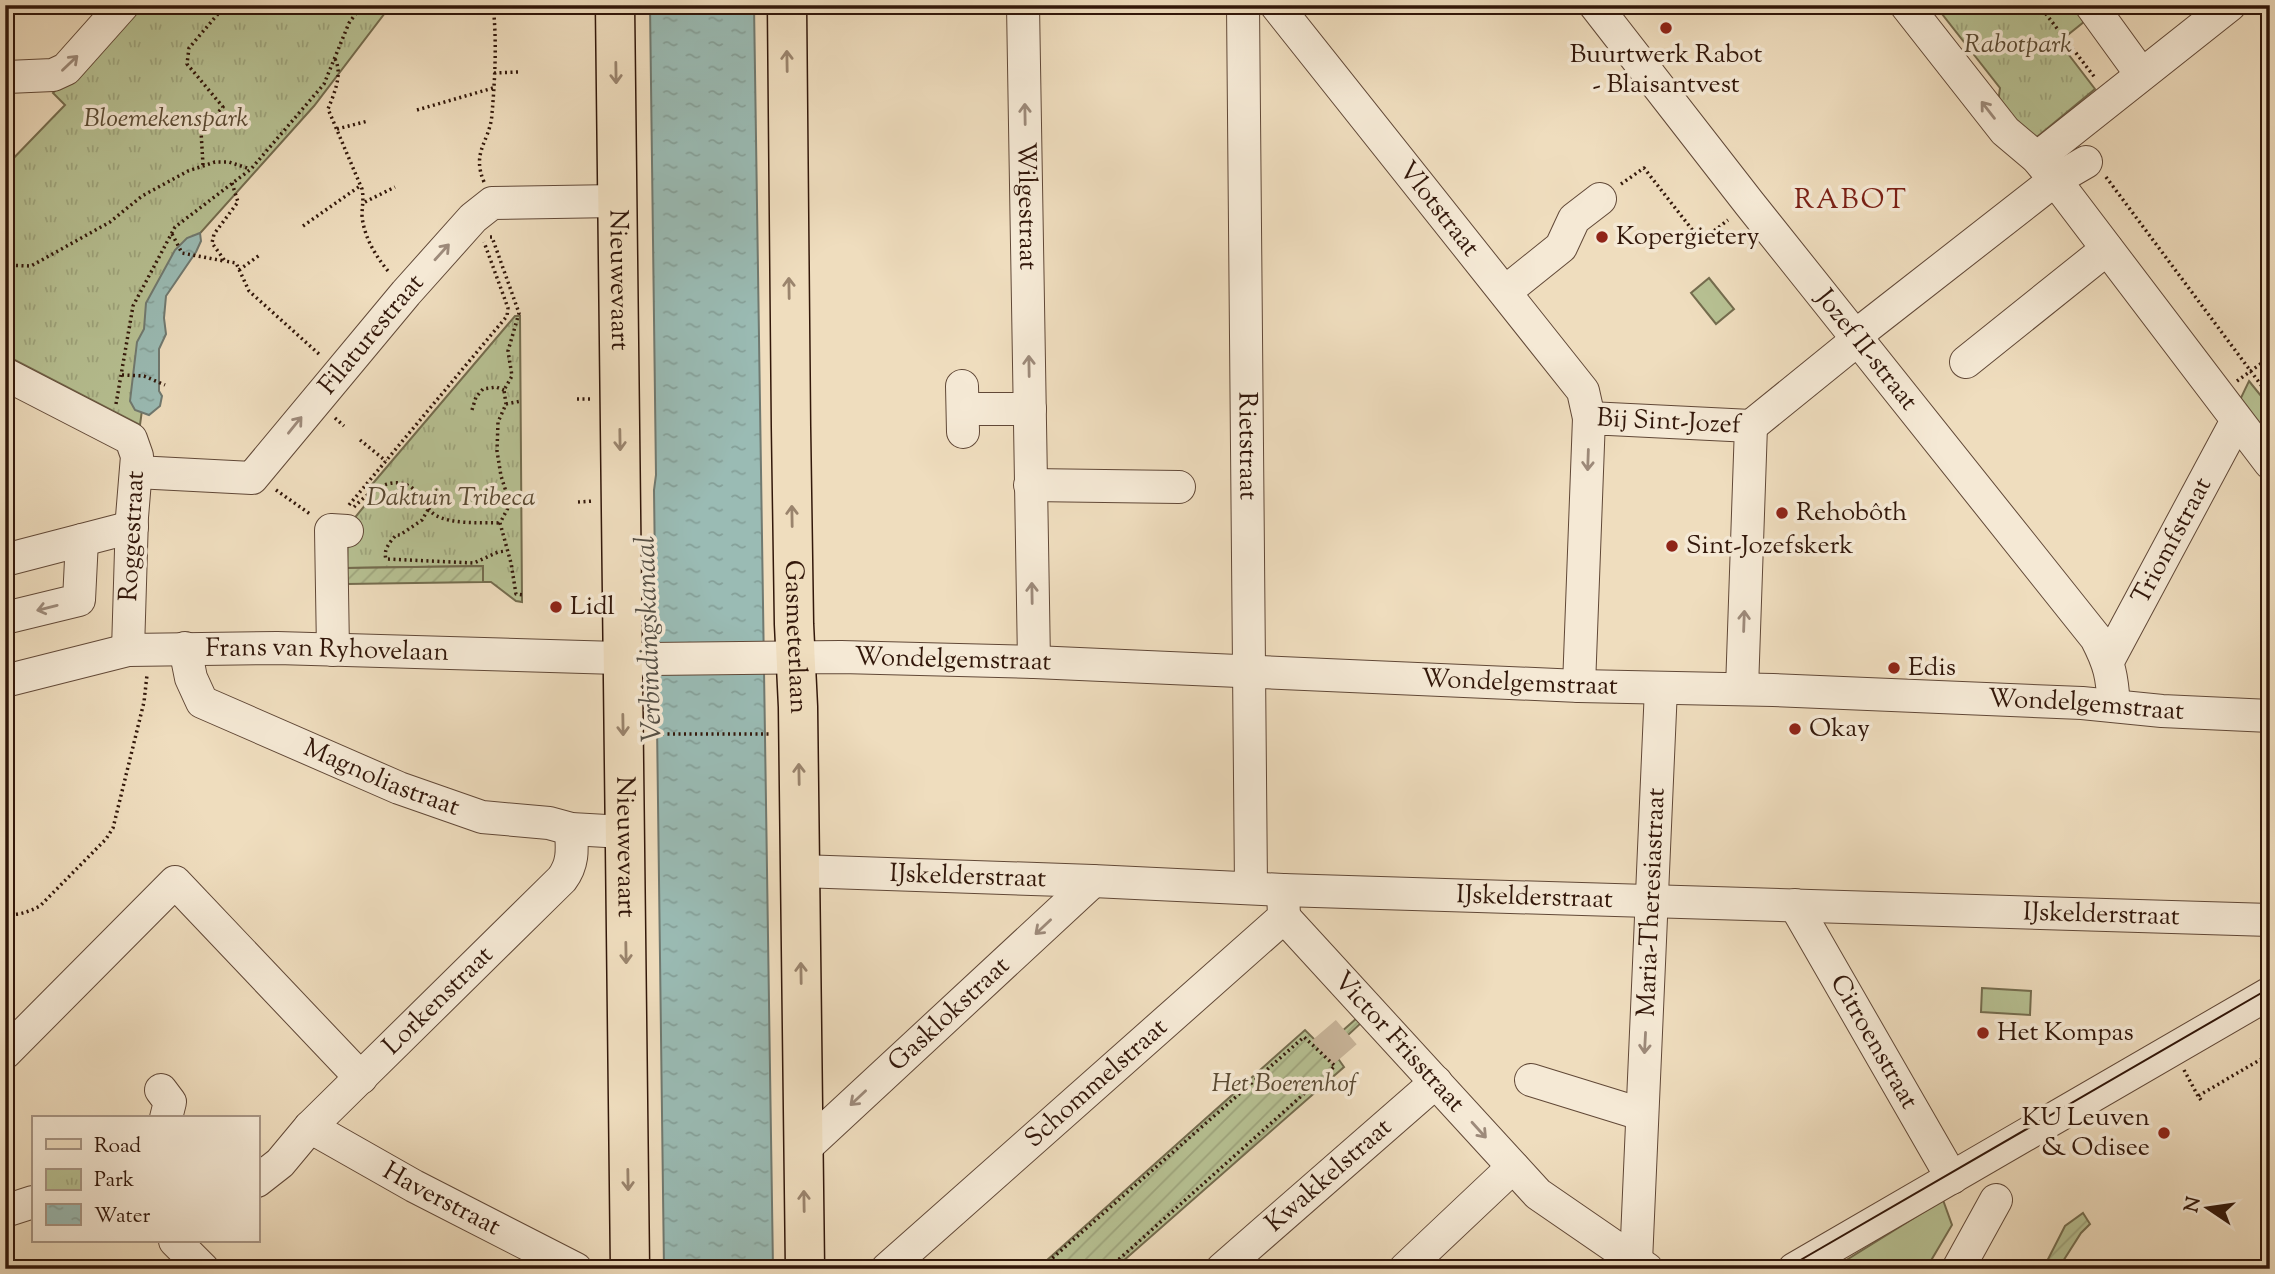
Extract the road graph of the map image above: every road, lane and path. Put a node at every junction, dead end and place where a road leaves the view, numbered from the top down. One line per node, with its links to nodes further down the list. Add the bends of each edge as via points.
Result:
1 (123, 5): 19 (street, one-way to 1, via 53,75 66,69)
2 (232, 5): 26 (path, via 217,15 189,48 187,64 223,107 201,131)
3 (362, 5): 15 (path)
4 (493, 5): 17 (path)
5 (615, 5): 33 (main road, Nieuwevaart, one-way to 33)
6 (787, 5): 92 (main road, Gasmeterlaan, one-way to 6, via 791,440)
7 (1023, 5): 62 (street, Wilgestraat, one-way to 7)
8 (1243, 5): 95 (street, Rietstraat)
9 (1276, 5): 44 (street, Vlotstraat)
10 (1595, 5): 46 (street, Jozef II-straat)
11 (1906, 5): 28 (street, one-way to 11, via 2005,131)
12 (2039, 5): 21 (path)
13 (2091, 5): 18 (street)
14 (2230, 5): 18 (street)
15 (334, 58): 24 (path, via 337,81 328,109); 27 (path, via 324,84)
16 (518, 72): 17 (path)
17 (494, 74): 20 (path)
18 (2141, 74): 21 (street)
19 (6, 77)
20 (493, 88): 22 (path); 36 (path, via 492,118 479,154)
21 (2111, 97): 28 (street)
22 (417, 110)
23 (368, 121): 24 (path)
24 (337, 129): 30 (path)
25 (2085, 162): 28 (street); 50 (path, via 2107,177)
26 (203, 165): 27 (path, via 229,162); 42 (path, via 142,196 110,222 32,266)
27 (251, 169): 29 (path)
28 (2046, 169): 39 (street); 46 (street)
29 (232, 183): 38 (path); 41 (path, via 238,202 212,243)
30 (360, 186): 34 (path); 37 (path)
31 (395, 187): 34 (path)
32 (1600, 200): 35 (path, via 1644,168 1700,241); 44 (street, via 1574,219 1561,247)
33 (617, 201): 36 (street); 91 (main road, Nieuwevaart, one-way to 91)
34 (365, 202): 45 (path, via 362,215 367,236 380,262)
35 (1738, 213)
36 (486, 219): 45 (street, Filaturestraat, one-way to 36); 54 (path, via 519,313 508,351 512,376); 69 (path, via 507,316)
37 (303, 226)
38 (172, 234): 41 (path, via 182,253); 52 (path, via 133,306)
39 (2107, 249): 48 (street); 55 (street)
40 (261, 254): 43 (path)
41 (225, 261): 43 (path, via 236,263)
42 (5, 265)
43 (239, 270): 49 (path, via 249,291)
44 (1505, 292): 64 (street, Vlotstraat, via 1583,391)
45 (406, 293): 49 (street, Filaturestraat)
46 (1856, 338): 66 (street); 93 (street, Jozef II-straat, via 2096,638)
47 (2270, 357): 50 (path)
48 (1966, 362)
49 (339, 371): 72 (street, Filaturestraat, one-way to 49)
50 (2250, 371): 55 (path); 56 (path)
51 (5, 374): 67 (street, Roggestraat)
52 (122, 375): 53 (path, via 144,376); 67 (path)
53 (165, 384)
54 (505, 390): 60 (path); 63 (path, via 483,389)
55 (2219, 396): 65 (street)
56 (2270, 397)
57 (597, 398): 58 (path)
58 (577, 399)
59 (521, 401): 60 (path)
60 (506, 404): 78 (path, via 498,422 497,451)
61 (963, 409): 62 (street)
62 (1030, 409): 73 (street, Wilgestraat)
63 (472, 410)
64 (1589, 418): 66 (street, Bij Sint-Jozef); 97 (street, Bij Sint-Jozef, one-way to 97)
65 (2236, 422): 70 (street); 93 (street, Triomfstraat)
66 (1751, 426): 99 (street, Bij Sint-Jozef, one-way to 66)
67 (110, 427): 71 (street, Roggestraat, via 131,439)
68 (360, 440): 69 (path)
69 (386, 461): 80 (path, via 340,516)
70 (2270, 463)
71 (136, 472): 72 (street); 82 (street, Roggestraat)
72 (253, 476): 80 (path)
73 (1030, 485): 74 (street); 94 (street, Wilgestraat, one-way to 73)
74 (1179, 487)
75 (598, 501): 76 (path)
76 (578, 502)
77 (522, 503): 78 (path)
78 (510, 504): 81 (path)
79 (428, 510): 80 (path, via 410,487 396,482 372,490); 81 (path, via 438,517); 84 (path, via 422,520 389,542 386,559 474,563)
80 (344, 523): 90 (street)
81 (500, 523): 84 (path)
82 (132, 527): 83 (street); 89 (street, Roggestraat)
83 (82, 540): 85 (street); 87 (street, one-way to 87, via 79,600)
84 (507, 551): 86 (path, via 516,594)
85 (5, 560)
86 (523, 595)
87 (5, 618)
88 (185, 648): 89 (street, Frans van Ryhovelaan); 90 (street, Frans van Ryhovelaan); 104 (street, Magnoliastraat, via 202,702 399,788 482,817)
89 (139, 649): 96 (street, Frans van Ryhovelaan); 112 (path, via 144,702 113,828 40,906)
90 (332, 650): 91 (street, Frans van Ryhovelaan)
91 (636, 658): 92 (street, Frans van Ryhovelaan); 105 (main road, Nieuwevaart, one-way to 105)
92 (782, 658): 94 (street, Wondelgemstraat); 106 (main road, Gasmeterlaan, one-way to 92)
93 (2108, 661): 100 (street, Jozef II-straat)
94 (1034, 662): 95 (street, Wondelgemstraat)
95 (1250, 671): 97 (street, Wondelgemstraat); 108 (street, Rietstraat)
96 (5, 681)
97 (1579, 686): 98 (street, Wondelgemstraat)
98 (1661, 688): 99 (street, Wondelgemstraat); 109 (street, Maria-Theresiastraat)
99 (1742, 690): 100 (street, Wondelgemstraat)
100 (2114, 706): 101 (street, Wondelgemstraat)
101 (2270, 716)
102 (638, 734): 103 (path)
103 (775, 734)
104 (571, 829): 105 (street, Magnoliastraat); 117 (street, Lorkenstraat, via 572,859 562,879)
105 (624, 832): 134 (main road, Nieuwevaart, one-way to 134)
106 (800, 871): 107 (street, IJskelderstraat); 123 (main road, Gasmeterlaan, one-way to 106)
107 (1093, 881): 108 (street, IJskelderstraat); 123 (street, Gasklokstraat, one-way to 123)
108 (1251, 888): 110 (street, IJskelderstraat)
109 (1652, 901): 110 (street, IJskelderstraat); 111 (street, IJskelderstraat); 121 (street, Maria-Theresiastraat, one-way to 121)
110 (1283, 903): 119 (street, Victor Frisstraat); 136 (street, Schommelstraat)
111 (1795, 905): 113 (street, IJskelderstraat); 126 (street, Citroenstraat)
112 (5, 914)
113 (2270, 920)
114 (2270, 993): 126 (street)
115 (5, 1053): 117 (street, via 176,882)
116 (2270, 1055): 120 (path, via 2199,1096)
117 (361, 1078): 122 (street, Lorkenstraat)
118 (1531, 1080): 121 (street)
119 (1436, 1082): 124 (street, Victor Frisstraat, one-way to 124); 139 (street, Kwakkelstraat)
120 (2201, 1100)
121 (1641, 1114): 131 (street, Maria-Theresiastraat)
122 (310, 1127): 125 (street, Lorkenstraat); 133 (street, Haverstraat)
123 (803, 1149): 135 (main road, Gasmeterlaan, one-way to 123)
124 (1513, 1167): 131 (street, Victor Frisstraat, via 1538,1194); 140 (street)
125 (269, 1172)
126 (1952, 1178): 141 (street)
127 (1996, 1200): 142 (street)
128 (32, 1202): 129 (street)
129 (5, 1211)
130 (176, 1242): 132 (street)
131 (1641, 1265)
132 (203, 1269)
133 (576, 1269)
134 (629, 1269)
135 (805, 1269)
136 (887, 1269)
137 (1040, 1269): 138 (path, via 1304,1037 1335,1066)
138 (1108, 1269)
139 (1222, 1269)
140 (1405, 1269)
141 (1794, 1269)
142 (1958, 1269)

